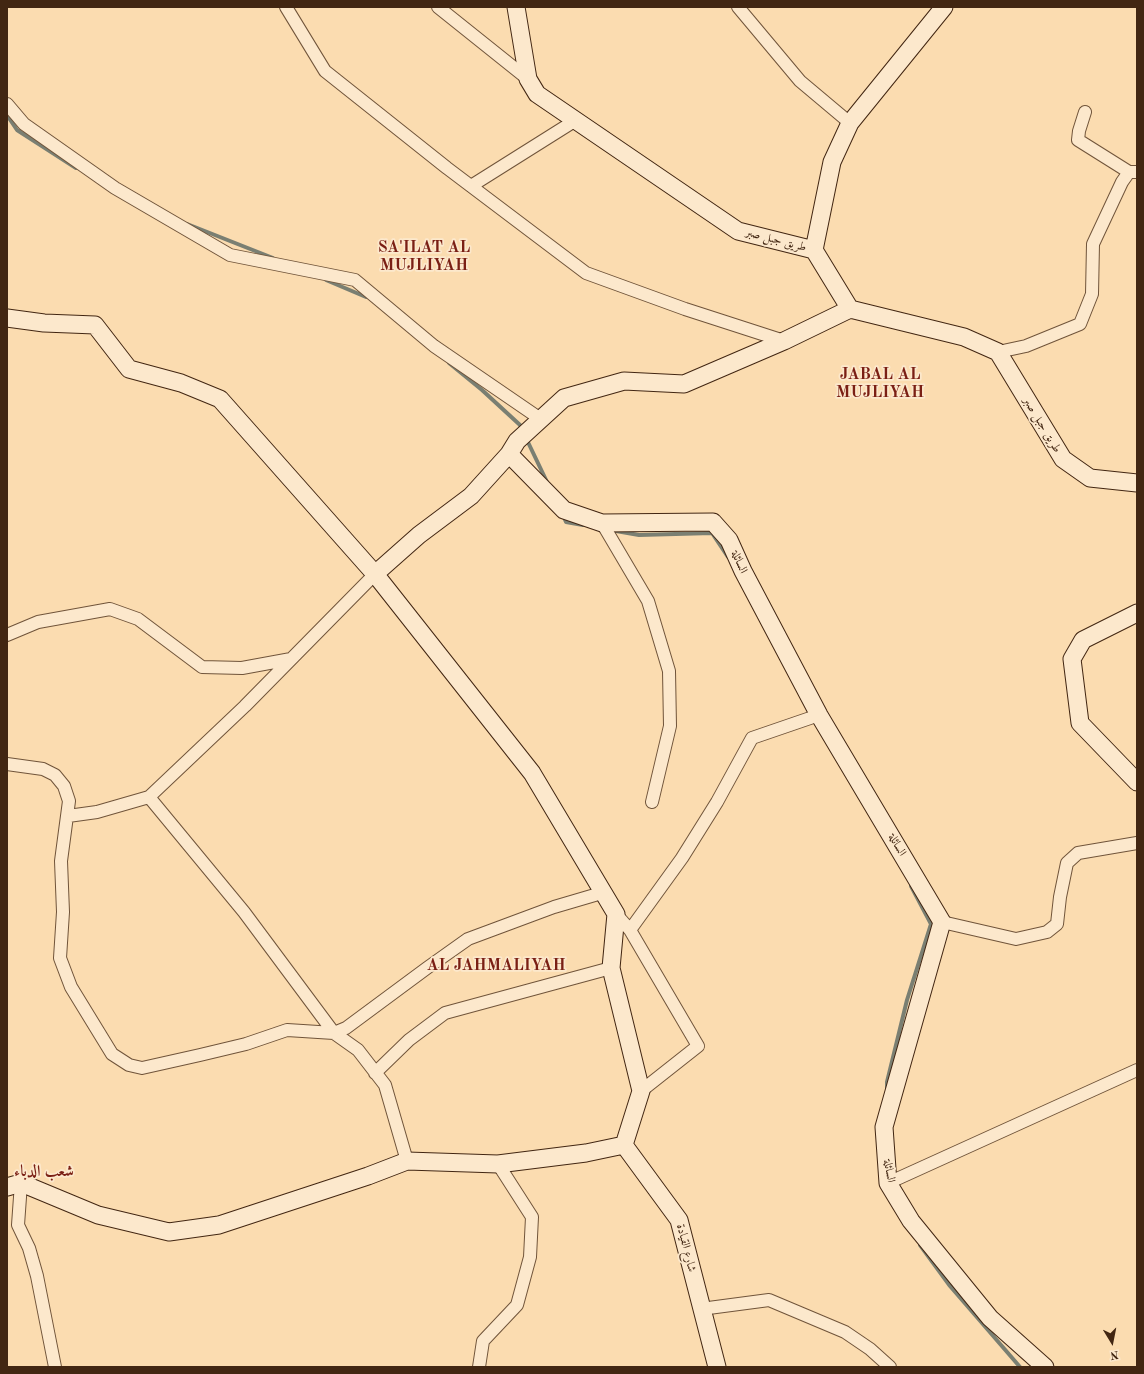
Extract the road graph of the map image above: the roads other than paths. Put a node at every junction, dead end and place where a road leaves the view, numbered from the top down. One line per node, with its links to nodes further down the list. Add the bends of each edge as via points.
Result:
1 (286, 7): 12 (street, via 325,71)
2 (438, 7): 6 (street)
3 (516, 7): 6 (street, طريق جبل صبر)
4 (738, 7): 10 (street, via 800,81)
5 (944, 7): 10 (street)
6 (528, 79): 9 (street, طريق جبل صبر, via 537,94)
7 (7, 104): 18 (street, via 24,124 115,188 230,255 355,280 434,346)
8 (1085, 112): 11 (street, via 1078,140)
9 (576, 120): 12 (street); 13 (street, طريق جبل صبر, via 738,230)
10 (850, 123): 13 (street, via 832,162)
11 (1133, 172): 17 (street, via 1122,182 1093,244 1092,294 1080,324 1026,346)
12 (471, 186): 16 (street, via 586,273)
13 (814, 250): 14 (street, طريق جبل صبر)
14 (850, 309): 16 (street); 17 (street, via 964,337)
15 (7, 318): 22 (street, via 44,323 95,325 129,369 181,383 220,399)
16 (784, 341): 18 (street, via 684,384 624,381 564,398)
17 (998, 352): 20 (street, طريق جبل صبر, via 1063,459 1090,478)
18 (542, 420): 19 (street, via 517,441)
19 (509, 454): 21 (street, السائلة, via 564,510); 22 (street, via 471,496)
20 (1137, 482)
21 (602, 523): 26 (street, السائلة, via 712,522 730,540 743,571); 30 (street, via 648,601 669,671 670,726)
22 (375, 574): 25 (street); 33 (street, via 532,772)
23 (1137, 613): 28 (street, via 1083,640 1072,658 1080,723)
24 (7, 634): 25 (street, via 38,622 110,609 138,619 202,667 242,668)
25 (291, 659): 29 (street)
26 (819, 715): 35 (street, السائلة); 36 (street, via 752,738 686,852)
27 (7, 764): 31 (street, via 42,769 55,775 64,786 69,801)
28 (1137, 782)
29 (149, 797): 31 (street, via 97,812); 38 (street, via 244,912)
30 (652, 802)
31 (68, 816): 38 (street, via 61,861 63,912 60,958 71,988 112,1054 129,1066 142,1068 246,1044 287,1030)
32 (1137, 843): 35 (street, via 1078,853 1067,863 1057,924 1047,932 1016,939)
33 (605, 892): 34 (street); 38 (street, via 554,907 468,939 351,1025)
34 (616, 914): 36 (street); 37 (street)
35 (942, 922): 45 (street, السائلة, via 884,1127)
36 (630, 930): 41 (street, via 698,1046)
37 (610, 968): 40 (street, via 445,1013 409,1040); 41 (street)
38 (334, 1033): 40 (street, via 358,1050)
39 (1137, 1070): 45 (street)
40 (375, 1073): 43 (street, via 385,1085)
41 (641, 1091): 42 (street)
42 (624, 1144): 44 (street, via 586,1153); 47 (street, شارع القيادة, via 679,1220)
43 (407, 1161): 44 (street); 46 (street, via 219,1225 169,1232 98,1215)
44 (498, 1164): 49 (street, via 532,1217 530,1257 517,1305 483,1341)
45 (888, 1183): 52 (street, السائلة, via 911,1221 990,1318)
46 (14, 1185): 48 (street, via 18,1225 37,1276)
47 (701, 1309): 50 (street, شارع القيادة); 51 (street, via 769,1300 845,1332)
48 (55, 1367)
49 (479, 1367)
50 (717, 1367)
51 (890, 1367)
52 (1045, 1367)

